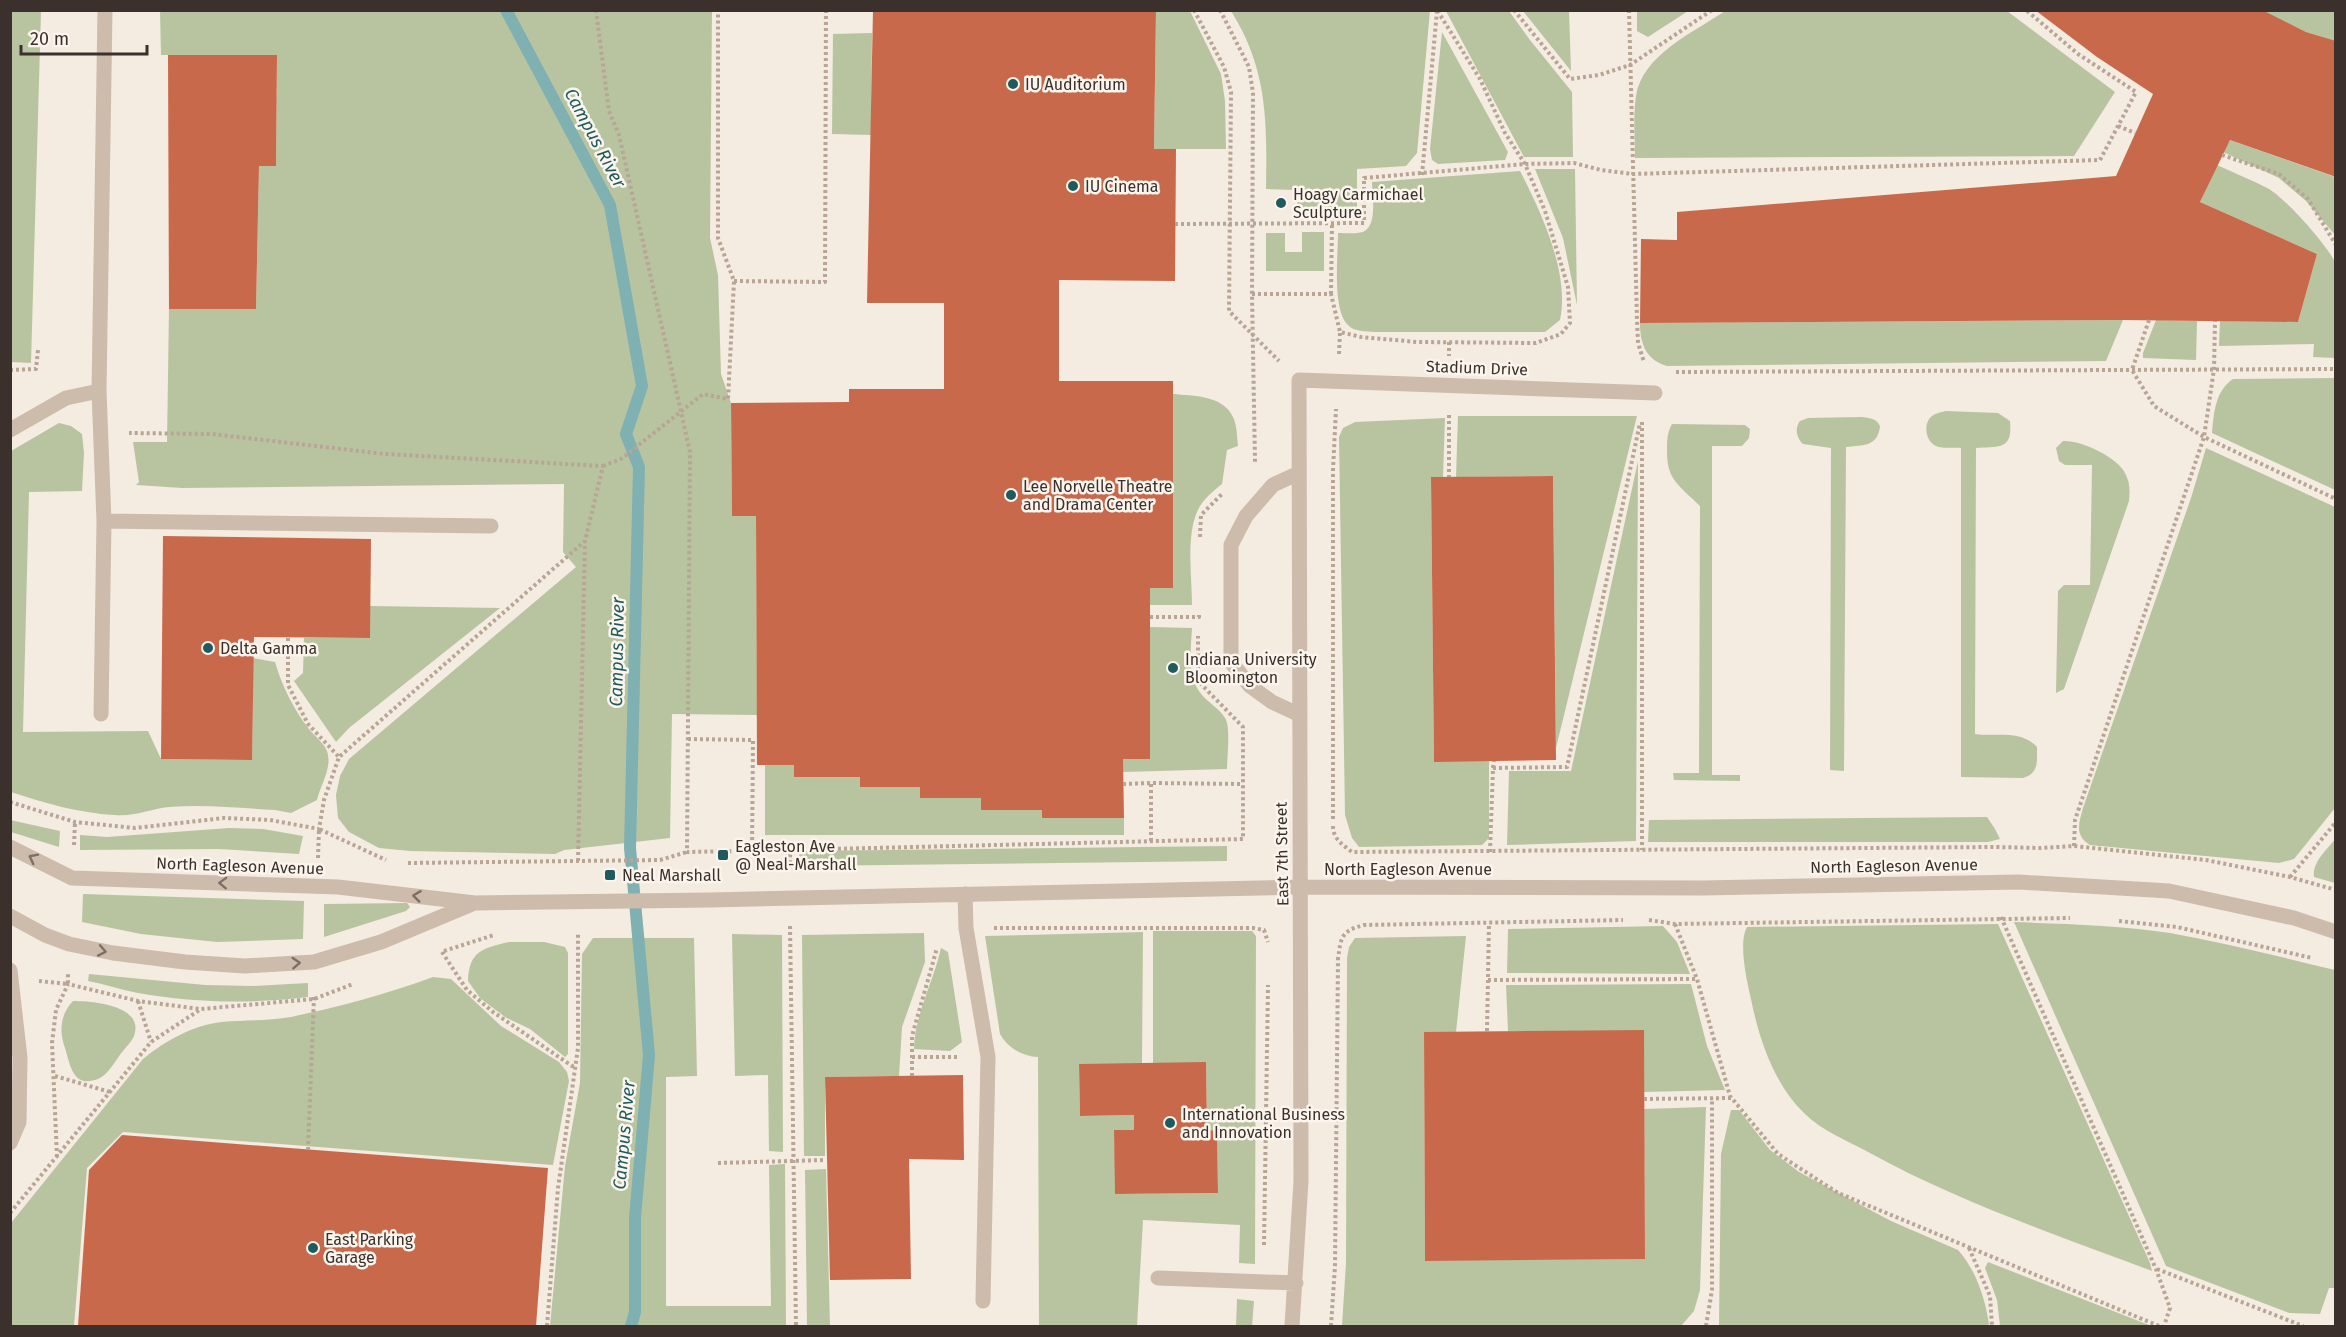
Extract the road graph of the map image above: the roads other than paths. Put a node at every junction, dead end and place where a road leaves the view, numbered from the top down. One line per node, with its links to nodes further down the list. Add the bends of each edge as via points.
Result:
1 (105, 10): 3 (street)
2 (1299, 380): 4 (street, Stadium Drive); 6 (street, East 7th Street)
3 (99, 391): 5 (street, via 66,398); 7 (street)
4 (1649, 393)
5 (10, 430)
6 (1299, 473): 10 (street, East 7th Street); 10 (street, via 1273,485 1246,516 1232,544 1231,662 1257,692)
7 (104, 521): 8 (street); 9 (street)
8 (491, 526)
9 (101, 714)
10 (1300, 715): 12 (street, East 7th Street)
11 (10, 847): 14 (street, North Eagleson Avenue, one-way to 11, via 338,887 72,878)
12 (1301, 887): 13 (street, North Eagleson Avenue); 16 (street, North Eagleson Avenue, via 1703,888 2041,883 2169,891 2294,918); 20 (street, East 7th Street, via 1301,1181)
13 (965, 894): 14 (street, North Eagleson Avenue); 21 (street, via 966,928 988,1056)
14 (475, 903): 15 (street, North Eagleson Avenue, one-way to 14, via 69,944 112,953 245,966 314,962 381,942)
15 (10, 916)
16 (2336, 932)
17 (10, 970): 18 (street, via 20,1058 19,1122)
18 (10, 1143)
19 (1158, 1278): 20 (street)
20 (1296, 1283): 22 (street, East 7th Street)
21 (983, 1301)
22 (1292, 1326)

